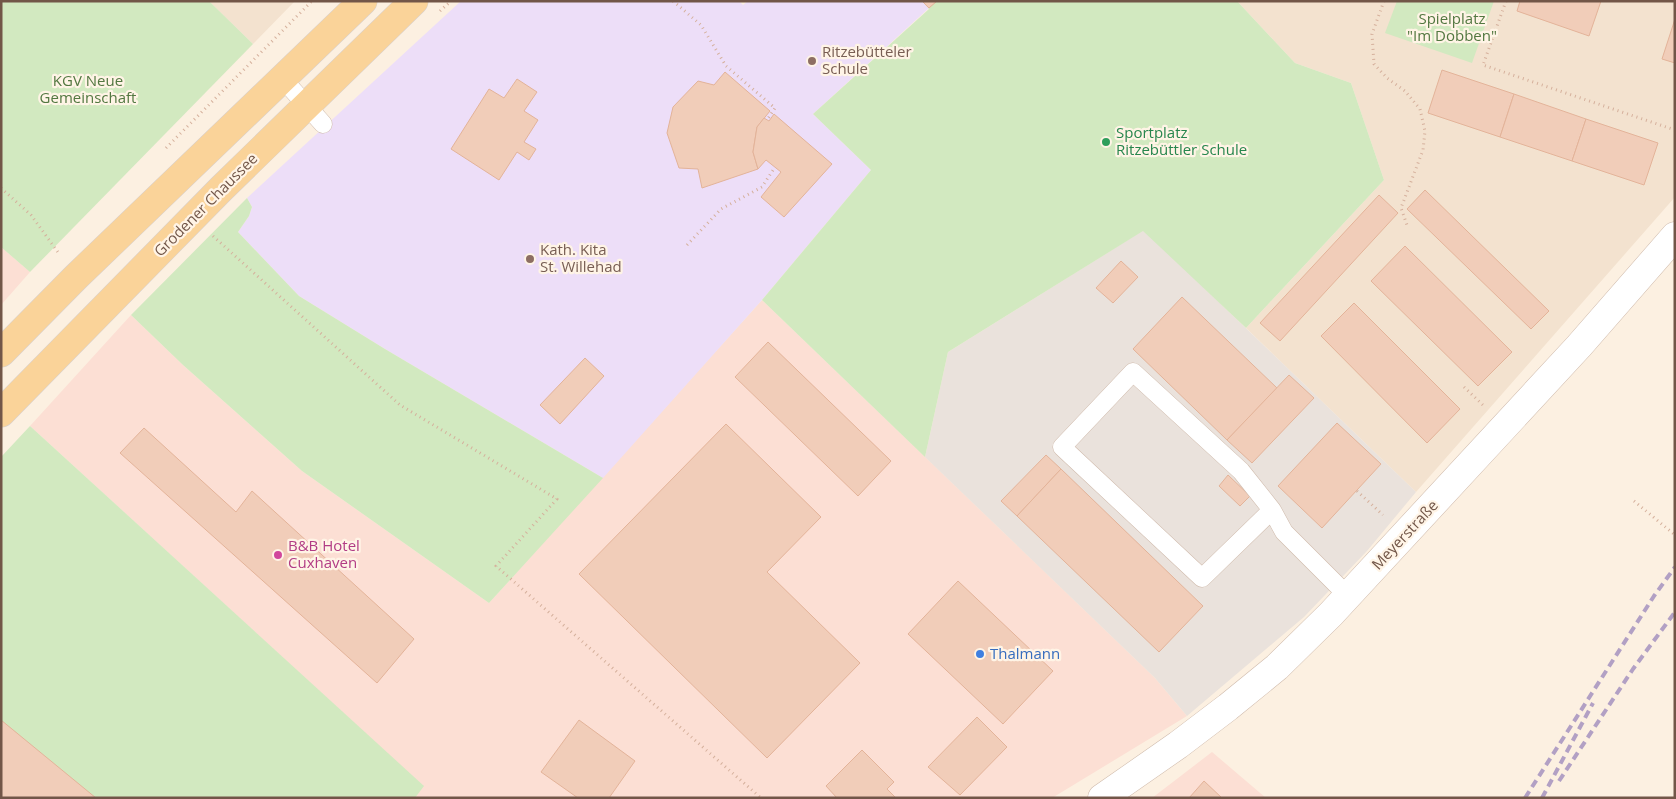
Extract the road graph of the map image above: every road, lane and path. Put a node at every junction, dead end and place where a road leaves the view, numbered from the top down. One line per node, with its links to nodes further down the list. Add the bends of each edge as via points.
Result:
1 (363, 1): 6 (main road)
2 (414, 1): 7 (main road, Grodener Chaussee)
3 (673, 1): 8 (path, via 701,25 726,66 775,108)
4 (1384, 1): 12 (path, via 1372,34 1374,64 1420,109 1425,131 1423,150 1401,208)
5 (1506, 1): 9 (path, via 1483,65)
6 (282, 78): 7 (lane); 16 (main road)
7 (315, 114): 18 (main road, Grodener Chaussee, via 221,188)
8 (767, 120)
9 (1675, 130)
10 (775, 167): 15 (path, via 762,187 722,210)
11 (1, 188): 16 (path, via 31,215)
12 (1407, 225)
13 (212, 235): 23 (path, via 400,405 557,499 496,566)
14 (1675, 236): 22 (street, Meyerstraße, via 1579,346)
15 (687, 245)
16 (76, 277): 17 (main road)
17 (1, 353)
18 (1, 413)
19 (1634, 501): 21 (path)
20 (1272, 510): 20 (lane, via 1241,471 1133,372 1062,447 1202,578); 22 (lane, via 1284,532)
21 (1675, 534)
22 (1348, 596): 24 (street, Meyerstraße, via 1277,667 1171,751)
23 (761, 798)
24 (1102, 798)

